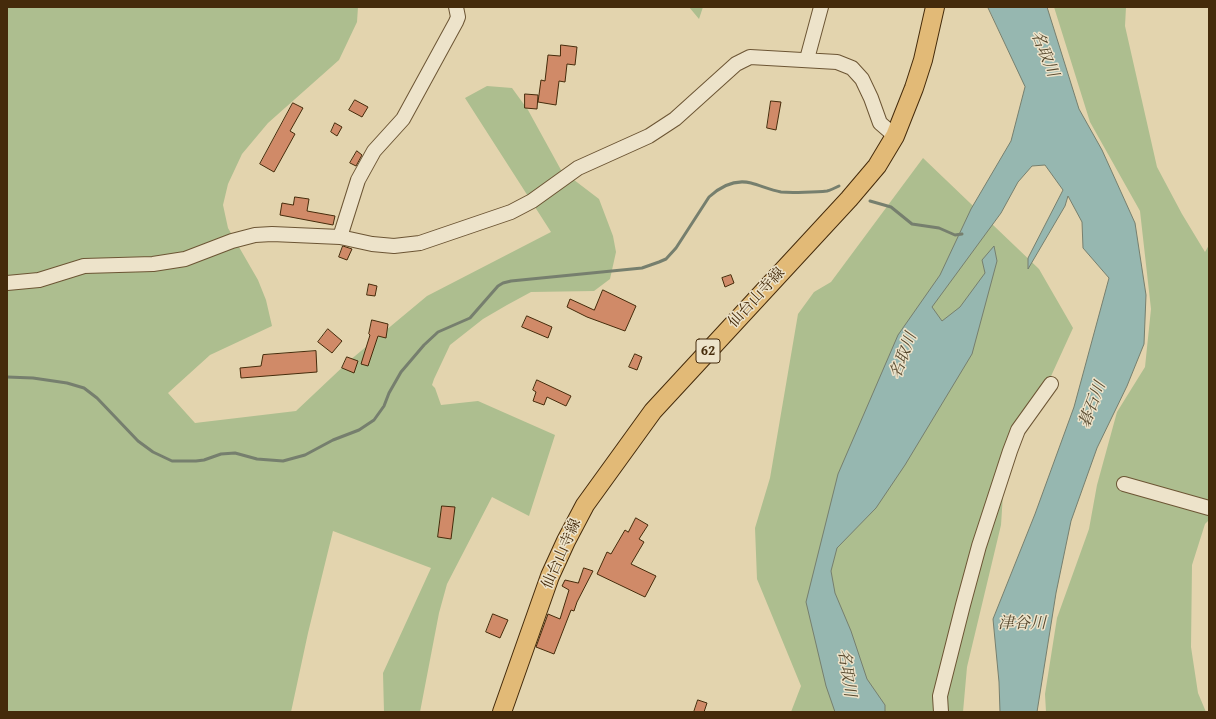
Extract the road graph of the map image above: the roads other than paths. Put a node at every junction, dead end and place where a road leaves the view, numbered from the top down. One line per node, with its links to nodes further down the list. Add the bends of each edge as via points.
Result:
1 (456, 7): 6 (street, via 456,22 403,119 374,151 358,180)
2 (820, 7): 4 (street)
3 (935, 7): 5 (main road, 仙台山寺線 / 62, via 923,60)
4 (806, 59): 5 (street, via 837,62 852,68 862,79 880,123); 6 (street, via 750,57 736,64 675,119 649,136 578,168 532,201 511,212 420,243 394,246)
5 (894, 136): 11 (main road, 仙台山寺線 / 62, via 877,166 849,199 654,411 585,504 550,576)
6 (340, 237): 7 (street, via 255,235 232,240 185,259 131,266 84,266 39,280)
7 (7, 283)
8 (1051, 384): 12 (street, via 1018,430 1010,451 963,605 940,696)
9 (1124, 484): 10 (street)
10 (1209, 508)
11 (502, 712)
12 (941, 712)

